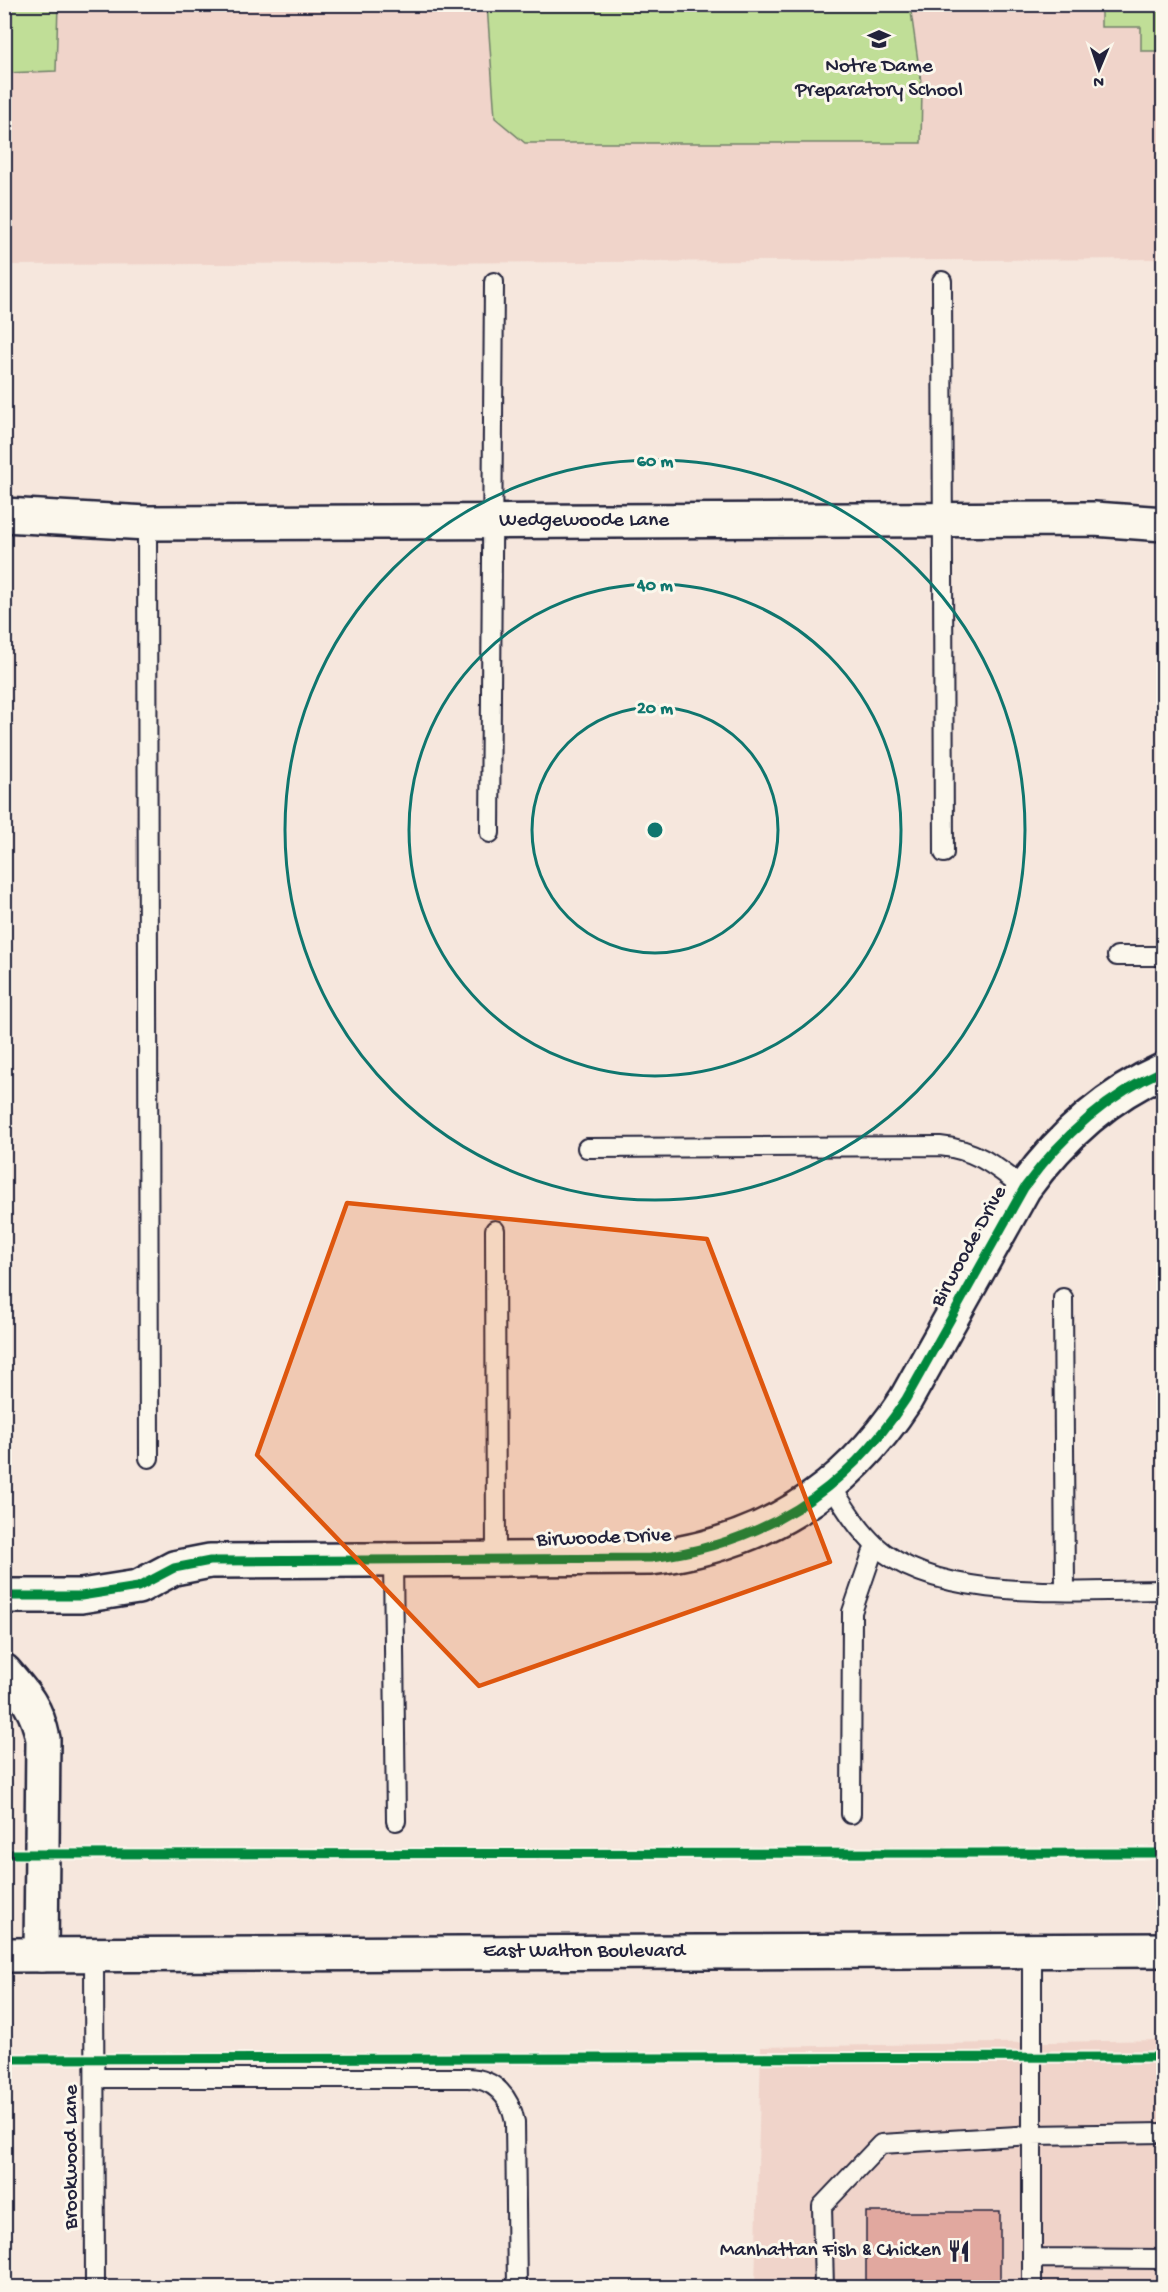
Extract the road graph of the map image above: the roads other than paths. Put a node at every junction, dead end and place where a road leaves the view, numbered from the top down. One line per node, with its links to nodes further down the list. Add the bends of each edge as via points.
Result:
1 (942, 281): 4 (lane)
2 (494, 282): 5 (lane)
3 (4, 515): 6 (street, Wedgewoode Lane)
4 (943, 519): 5 (street, Wedgewoode Lane); 7 (street, Wedgewoode Lane, via 1094,519); 9 (lane)
5 (493, 521): 6 (street, Wedgewoode Lane); 8 (lane)
6 (147, 523): 17 (lane)
7 (1164, 524)
8 (490, 833)
9 (944, 854)
10 (1117, 956): 11 (lane)
11 (1164, 956)
12 (1164, 1070): 14 (street, Birwoode Drive, via 1091,1113 1060,1142)
13 (587, 1148): 14 (lane, via 940,1146 986,1159)
14 (1024, 1188): 18 (street, Birwoode Drive, via 900,1408 872,1446)
15 (495, 1230): 21 (lane)
16 (1063, 1298): 22 (lane)
17 (149, 1458)
18 (831, 1486): 19 (lane); 21 (street, Birwoode Drive, via 761,1529 681,1554 623,1559)
19 (875, 1545): 22 (lane, via 906,1565 957,1582 1017,1590); 26 (lane, via 852,1612)
20 (393, 1560): 21 (street, Birwoode Drive); 24 (street, Birwoode Drive, via 210,1561 174,1568 138,1587 81,1596); 27 (lane)
21 (496, 1560)
22 (1065, 1590): 23 (lane)
23 (1164, 1590)
24 (4, 1596)
25 (4, 1671): 32 (street, via 32,1704 43,1739)
26 (851, 1814)
27 (396, 1821)
28 (1032, 1950): 29 (street, East Walton Boulevard); 30 (street, East Walton Boulevard); 35 (lane)
29 (1164, 1950)
30 (94, 1954): 32 (street, East Walton Boulevard); 33 (lane, Brookwood Lane)
31 (4, 1955): 32 (street, East Walton Boulevard)
32 (41, 1955)
33 (95, 2078): 38 (lane, Brookwood Lane); 39 (lane, via 478,2078 493,2085 511,2104 515,2122)
34 (1164, 2133): 35 (lane)
35 (1032, 2135): 36 (lane); 40 (lane, via 881,2144 822,2206)
36 (1032, 2258): 37 (lane); 41 (lane)
37 (1164, 2259)
38 (95, 2288)
39 (517, 2288)
40 (824, 2288)
41 (1032, 2288)

